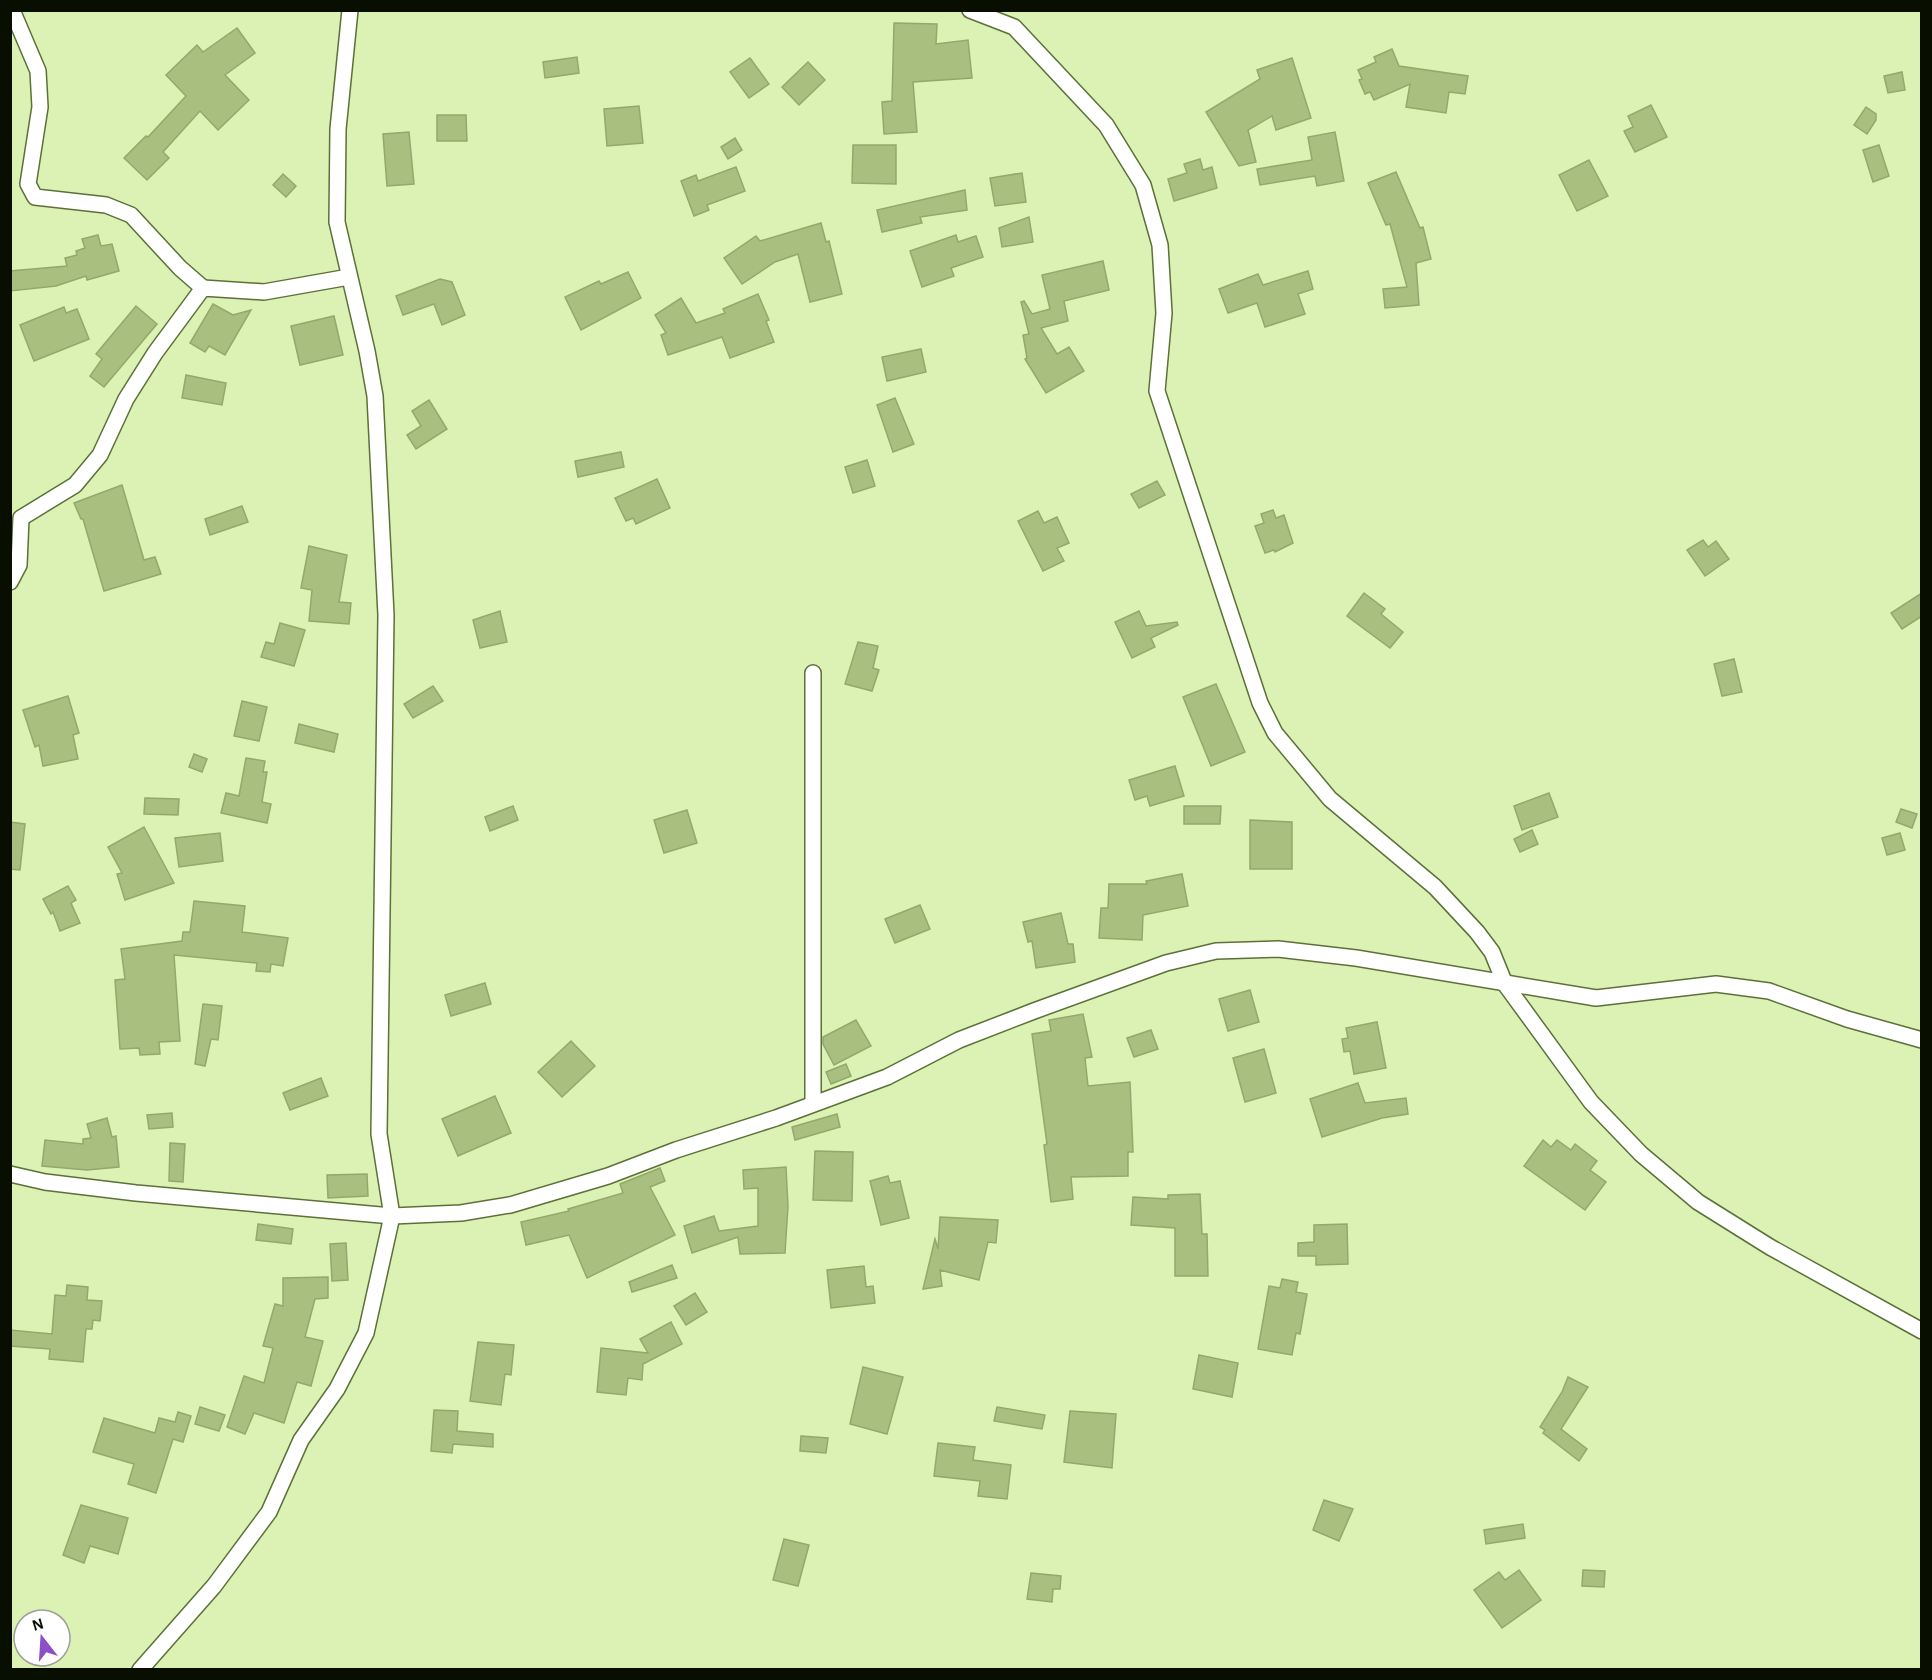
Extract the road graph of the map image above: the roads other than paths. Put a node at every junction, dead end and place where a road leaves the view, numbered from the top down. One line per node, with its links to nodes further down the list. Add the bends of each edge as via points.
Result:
1 (12, 10): 5 (street, via 38,71 40,107 28,184 34,197 106,205 131,215)
2 (350, 10): 4 (street, via 338,129 337,222)
3 (970, 10): 8 (street, via 1014,27 1106,125 1143,185 1160,245 1164,313 1157,391 1260,703 1275,733 1330,799 1435,887 1477,932 1492,952)
4 (349, 277): 5 (street, via 264,292); 12 (street, via 375,396 382,519 386,615 379,1134)
5 (203, 288): 6 (street, via 126,399 100,455 75,484 21,518 19,565)
6 (10, 582)
7 (813, 673): 10 (street)
8 (1505, 984): 9 (street, via 1596,998 1716,984 1748,988 1769,991); 10 (street, via 1278,949 1216,951 1166,963 1034,1011 959,1040 887,1077); 13 (street, via 1591,1102 1641,1154 1698,1202 1770,1247)
9 (1922, 1040)
10 (813, 1103): 12 (street, via 609,1176 510,1205 461,1213)
11 (10, 1174): 12 (street, via 136,1193)
12 (392, 1216): 14 (street, via 366,1333 337,1389 301,1440 269,1512 214,1587)
13 (1922, 1331)
14 (140, 1670)

